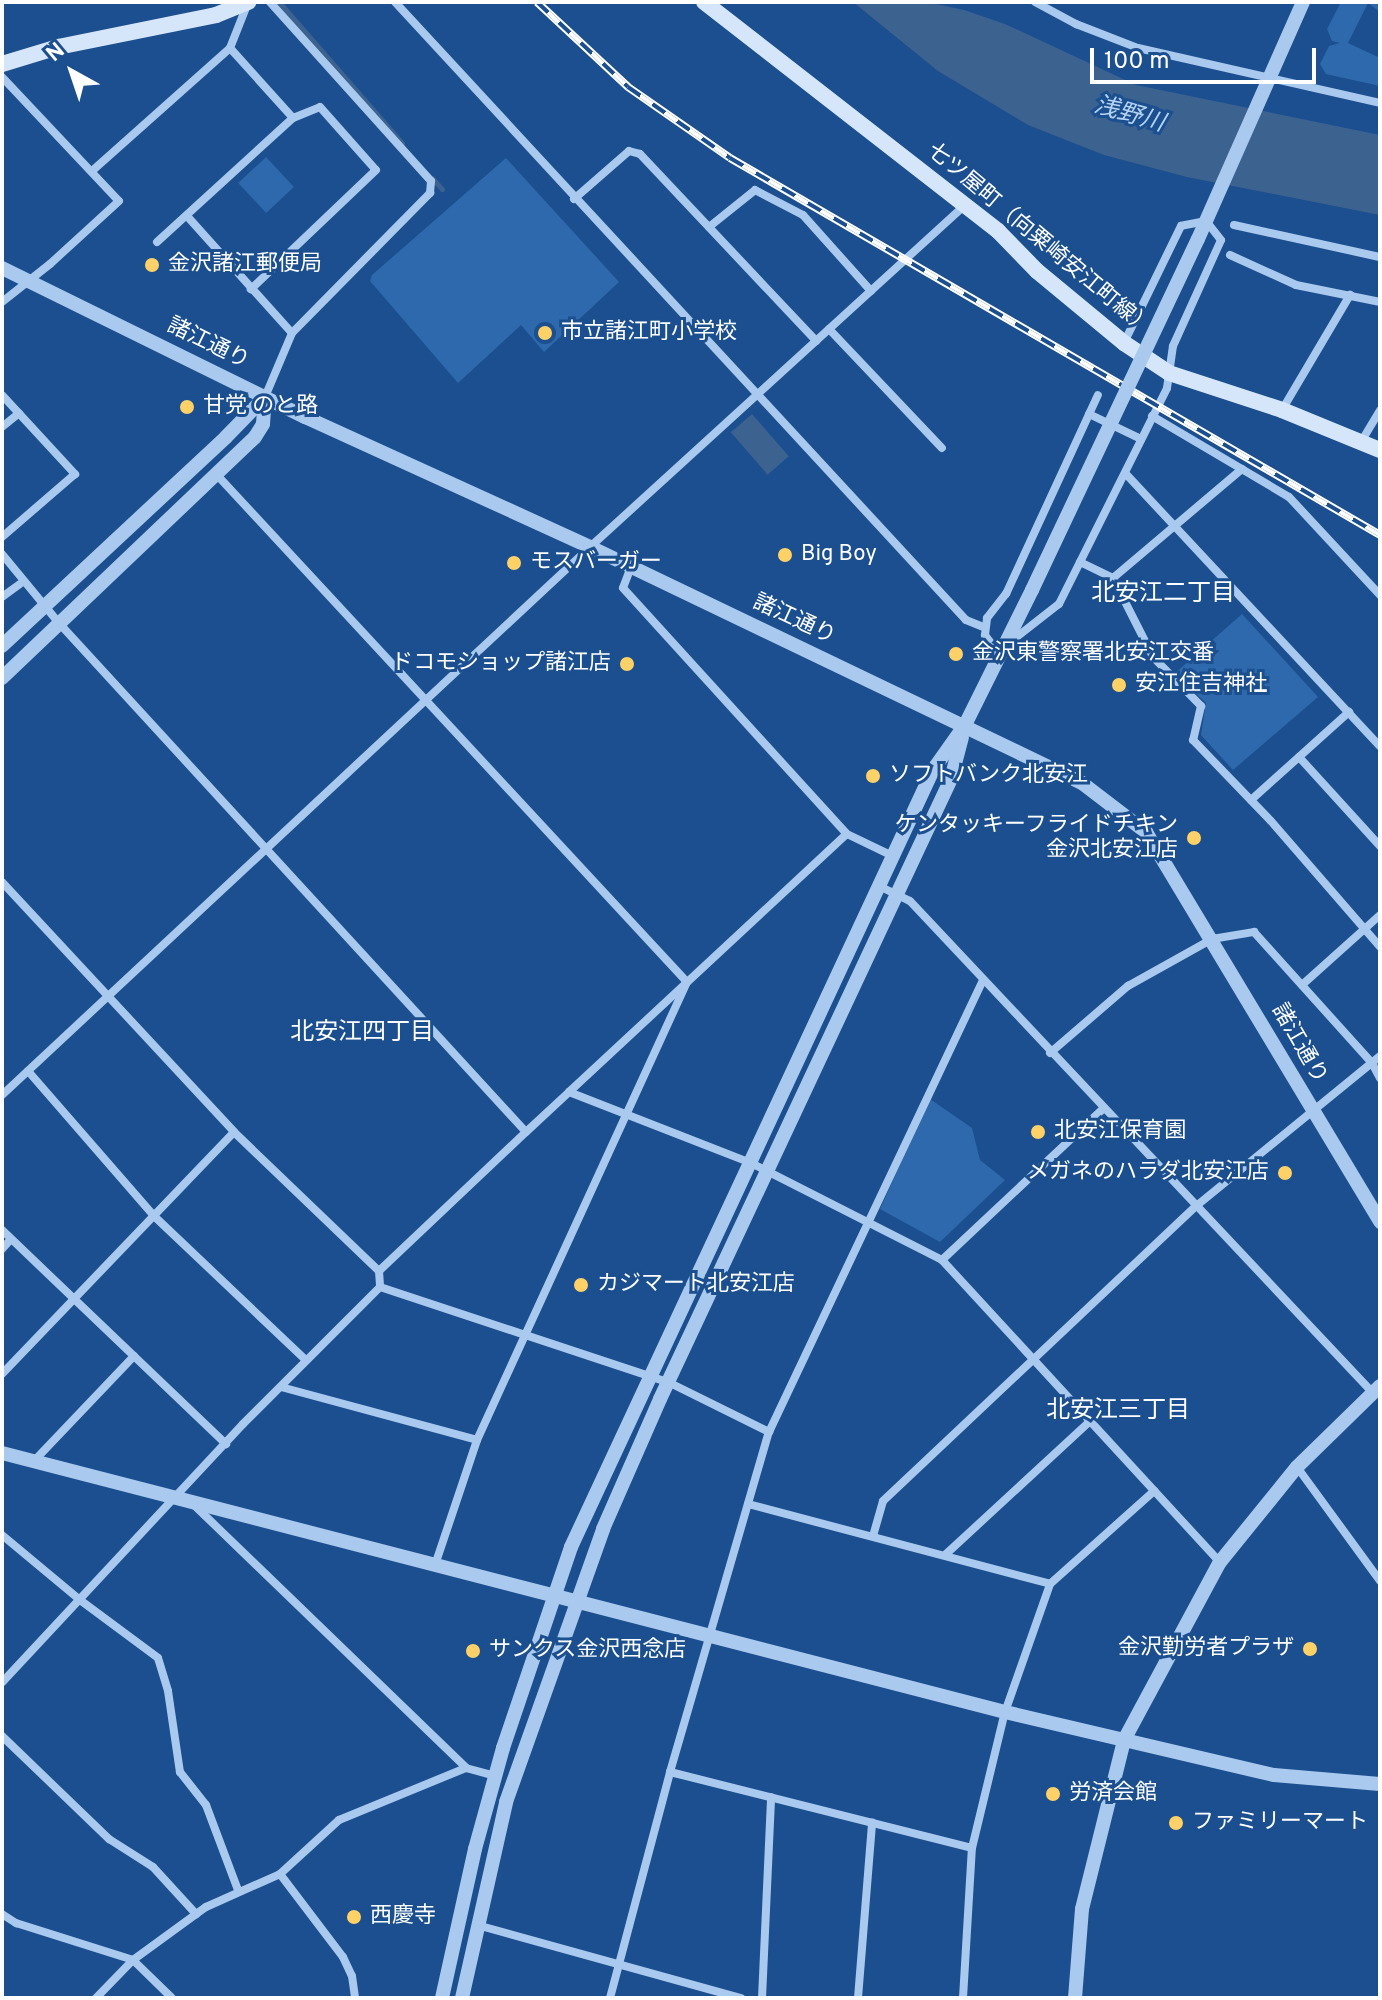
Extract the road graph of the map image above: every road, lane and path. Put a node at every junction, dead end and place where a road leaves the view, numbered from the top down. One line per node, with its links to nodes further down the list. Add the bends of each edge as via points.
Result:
1 (270, 2): 31 (street, via 431,181 430,193)
2 (395, 2): 14 (street)
3 (704, 2): 15 (main road, 七ツ屋町（向粟崎安江町線）)
4 (1035, 2): 10 (street, via 1138,48)
5 (1303, 2): 10 (street)
6 (248, 3): 7 (street); 8 (main road)
7 (230, 48): 12 (street); 13 (street)
8 (2, 64)
9 (2, 77): 13 (street)
10 (1267, 83): 11 (street); 17 (street)
11 (1380, 103)
12 (293, 118): 16 (street); 25 (street, via 320,107 376,170)
13 (92, 171): 24 (street, via 119,201)
14 (574, 199): 19 (street, via 629,151 640,154); 35 (street)
15 (965, 205): 26 (street); 33 (main road, 七ツ屋町（向粟崎安江町線）)
16 (187, 216): 20 (street); 25 (street)
17 (1208, 217): 33 (street, via 1181,226); 34 (street, via 1221,240 1173,346); 66 (street, bridge)
18 (1234, 225): 22 (street)
19 (709, 227): 26 (street, via 755,190 803,215); 32 (street)
20 (157, 242)
21 (1230, 255): 27 (street, via 1296,285)
22 (1380, 257)
23 (2, 268): 24 (street, 諸江通り)
24 (28, 280): 28 (street); 38 (street, 諸江通り)
25 (251, 289): 31 (street)
26 (871, 291): 30 (street)
27 (1350, 295): 29 (street); 39 (street)
28 (2, 302)
29 (1380, 302)
30 (829, 329): 32 (street); 47 (street)
31 (292, 333): 38 (street)
32 (816, 341): 35 (street)
33 (1124, 343): 34 (main road, 七ツ屋町（向粟崎安江町線）)
34 (1169, 373): 39 (main road, 七ツ屋町（向粟崎安江町線）); 43 (street)
35 (759, 393): 54 (street); 64 (street, via 966,620)
36 (2, 395): 41 (street)
37 (1098, 395): 42 (street)
38 (265, 397): 51 (street, via 263,424); 54 (street, 諸江通り); 62 (street)
39 (1282, 410): 46 (main road, 七ツ屋町（向粟崎安江町線）)
40 (1380, 410): 46 (street)
41 (19, 413): 44 (street); 53 (street, via 75,474)
42 (1089, 414): 45 (street); 64 (street, via 1006,594)
43 (1152, 416): 45 (street); 49 (street)
44 (2, 427)
45 (1141, 439): 50 (street)
46 (1361, 442): 48 (main road, 七ツ屋町（向粟崎安江町線）)
47 (942, 448)
48 (1380, 450)
49 (1242, 469): 52 (street); 60 (street, via 1289,497)
50 (1126, 474): 52 (street); 56 (street)
51 (217, 475): 63 (street); 68 (street)
52 (1176, 528): 58 (street); 69 (street)
53 (2, 537)
54 (590, 547): 57 (street, 諸江通り); 68 (street)
55 (2, 554): 59 (street)
56 (1080, 562): 58 (street); 66 (street, via 1059,604)
57 (631, 567): 70 (street, 諸江通り); 74 (street, via 623,588)
58 (1113, 578): 73 (street, via 1153,657 1201,706 1193,740)
59 (24, 581): 61 (street); 62 (street)
60 (1380, 595)
61 (2, 597)
62 (44, 604): 63 (street); 65 (street)
63 (58, 622): 67 (street); 76 (street)
64 (983, 627): 66 (street)
65 (2, 646)
66 (1002, 651): 70 (street)
67 (2, 678)
68 (427, 701): 76 (street); 86 (street)
69 (1349, 712): 71 (street); 72 (street)
70 (965, 725): 77 (street, via 933,770); 80 (street, via 951,779); 83 (street, 諸江通り, via 1082,783 1146,832)
71 (1380, 746)
72 (1299, 757): 73 (street); 75 (street)
73 (1251, 800): 82 (street)
74 (847, 834): 77 (street); 86 (street)
75 (1380, 846)
76 (266, 850): 88 (street); 100 (street)
77 (893, 856): 79 (street)
78 (2, 882): 88 (street)
79 (879, 886): 80 (street); 101 (street)
80 (897, 894): 85 (street, via 910,901); 102 (street)
81 (1380, 915): 82 (street)
82 (1364, 929): 84 (street); 87 (street)
83 (1212, 939): 87 (street, via 1254,932); 89 (street, via 1128,986); 97 (street, 諸江通り)
84 (1380, 947)
85 (983, 980): 89 (street); 105 (street)
86 (687, 982): 94 (street); 98 (street)
87 (1302, 985): 91 (street)
88 (107, 997): 92 (street); 99 (street)
89 (1050, 1053): 96 (street)
90 (1380, 1056): 91 (street)
91 (1372, 1063): 93 (street); 97 (street)
92 (28, 1071): 95 (street); 104 (street)
93 (1380, 1078)
94 (569, 1092): 98 (street); 100 (street)
95 (2, 1095)
96 (1103, 1109): 103 (street); 110 (street)
97 (1311, 1109): 103 (street); 106 (street, 諸江通り)
98 (624, 1114): 101 (street); 114 (street)
99 (234, 1132): 104 (street); 111 (street)
100 (526, 1132): 111 (street)
101 (749, 1162): 102 (street); 119 (street)
102 (767, 1171): 105 (street); 120 (street)
103 (1195, 1207): 116 (street); 122 (street)
104 (154, 1216): 113 (street); 117 (street)
105 (868, 1222): 110 (street); 124 (street)
106 (1380, 1222)
107 (2, 1230): 108 (street)
108 (11, 1239): 109 (street); 113 (street)
109 (2, 1249)
110 (942, 1260): 116 (street)
111 (379, 1271): 112 (street)
112 (380, 1287): 114 (street); 117 (street)
113 (75, 1299): 115 (street); 118 (street)
114 (524, 1334): 119 (street); 125 (street)
115 (134, 1356): 126 (street); 128 (street)
116 (1033, 1359): 123 (street); 134 (street, via 883,1501)
117 (306, 1360): 121 (street)
118 (2, 1374)
119 (649, 1376): 120 (street); 141 (street)
120 (668, 1382): 124 (street); 143 (street)
121 (281, 1387): 125 (street); 126 (street)
122 (1376, 1390): 129 (street)
123 (1090, 1421): 130 (street); 136 (street)
124 (769, 1432): 133 (street)
125 (477, 1440): 138 (street)
126 (226, 1444): 131 (street)
127 (2, 1453): 128 (street)
128 (34, 1461): 131 (street)
129 (1297, 1467): 137 (street); 139 (street)
130 (1154, 1491): 137 (street); 140 (street)
131 (175, 1496): 132 (street); 142 (street)
132 (191, 1502): 138 (street); 149 (street)
133 (748, 1504): 134 (street); 144 (street)
134 (873, 1536): 136 (street)
135 (4, 1537): 142 (street)
136 (945, 1555): 140 (street)
137 (1220, 1562): 148 (street)
138 (435, 1565): 141 (street)
139 (1380, 1581)
140 (1050, 1584): 146 (street)
141 (553, 1595): 143 (street); 151 (street)
142 (80, 1600): 145 (street); 159 (street, via 158,1658 180,1772 206,1805)
143 (575, 1601): 144 (street); 157 (street)
144 (709, 1635): 146 (street); 150 (street)
145 (2, 1682)
146 (1005, 1712): 148 (street); 155 (street)
147 (2, 1736): 161 (street, via 109,1839 153,1867)
148 (1124, 1740): 152 (street, via 1274,1775); 175 (street, via 1082,1909)
149 (466, 1768): 151 (street); 158 (street, via 339,1820)
150 (670, 1772): 153 (street); 164 (street)
151 (495, 1776): 156 (street)
152 (1380, 1784)
153 (771, 1797): 154 (street); 172 (street)
154 (872, 1823): 155 (street); 173 (street)
155 (972, 1848): 174 (street)
156 (475, 1849): 157 (street); 168 (street)
157 (493, 1854): 162 (street)
158 (280, 1874): 159 (street); 167 (street, via 343,1957)
159 (238, 1890): 161 (street)
160 (2, 1914): 163 (street)
161 (196, 1914): 163 (street)
162 (477, 1925): 164 (street); 169 (street)
163 (133, 1960): 165 (street); 166 (street)
164 (616, 1963): 170 (street); 171 (street)
165 (96, 1998)
166 (172, 1998)
167 (355, 1998)
168 (442, 1998)
169 (462, 1998)
170 (610, 1998)
171 (741, 1998)
172 (762, 1998)
173 (858, 1998)
174 (963, 1998)
175 (1075, 1998)

